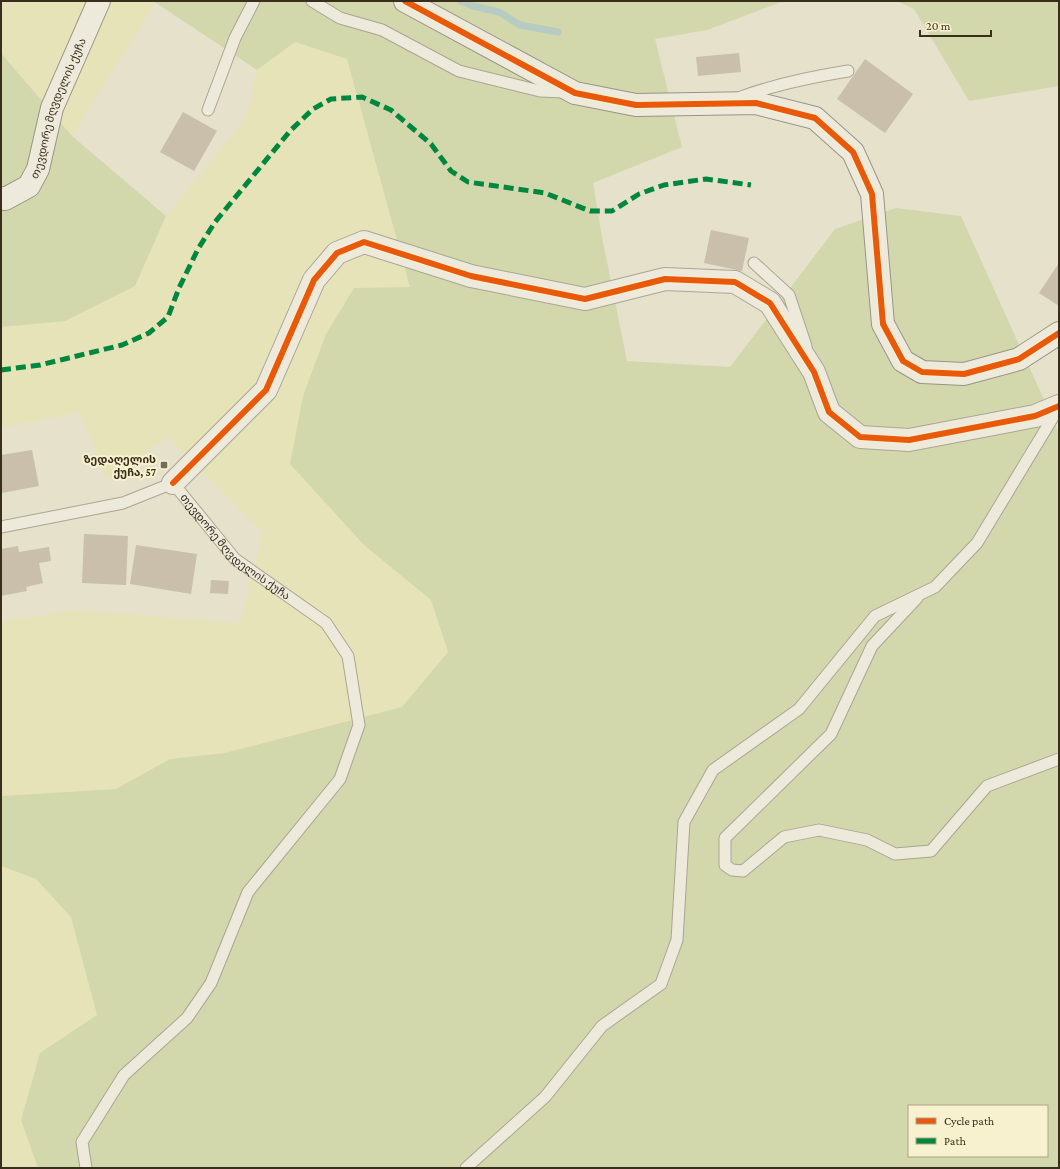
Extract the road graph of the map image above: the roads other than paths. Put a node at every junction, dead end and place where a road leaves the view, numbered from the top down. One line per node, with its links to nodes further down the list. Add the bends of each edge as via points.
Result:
1 (100, 1): 9 (street, თევდორე მღვდელის ქუჩა, via 52,108 38,170 29,186 5,199)
2 (254, 1): 8 (lane, via 235,38)
3 (312, 1): 6 (lane, via 340,18 382,30 459,71 540,91)
4 (405, 1): 6 (street)
5 (848, 71): 7 (lane, via 784,83)
6 (575, 93): 7 (street, via 636,105)
7 (723, 104): 11 (street, via 756,103 815,118 853,152 872,194 883,324 903,361 922,372 964,374 1019,359)
8 (208, 110)
9 (1, 198)
10 (754, 263): 12 (lane, via 789,295)
11 (1059, 333)
12 (814, 372): 13 (street, თევდორე მღვდელის ქუჩა, via 828,412 860,437 909,440 1034,416); 14 (street, თევდორე მღვდელის ქუჩა, via 770,303 735,282 665,279 585,299 471,276 364,242 338,253 314,280 266,390)
13 (1059, 406): 16 (lane, via 977,543 935,587)
14 (173, 483): 15 (lane, via 123,503); 18 (lane, თევდორე მღვდელის ქუჩა, via 235,559 326,623 348,656 359,725 340,779 248,892 210,983 199,1000 187,1018 124,1075 82,1142)
15 (1, 527)
16 (920, 594): 17 (lane, via 872,646 831,734 725,838 724,865 732,870 743,871 784,837 819,830 867,840 895,854 930,851 987,786); 19 (lane, via 875,616 799,709 713,770 684,822 677,940 661,984 602,1026 545,1097)
17 (1059, 759)
18 (86, 1168)
19 (466, 1168)

